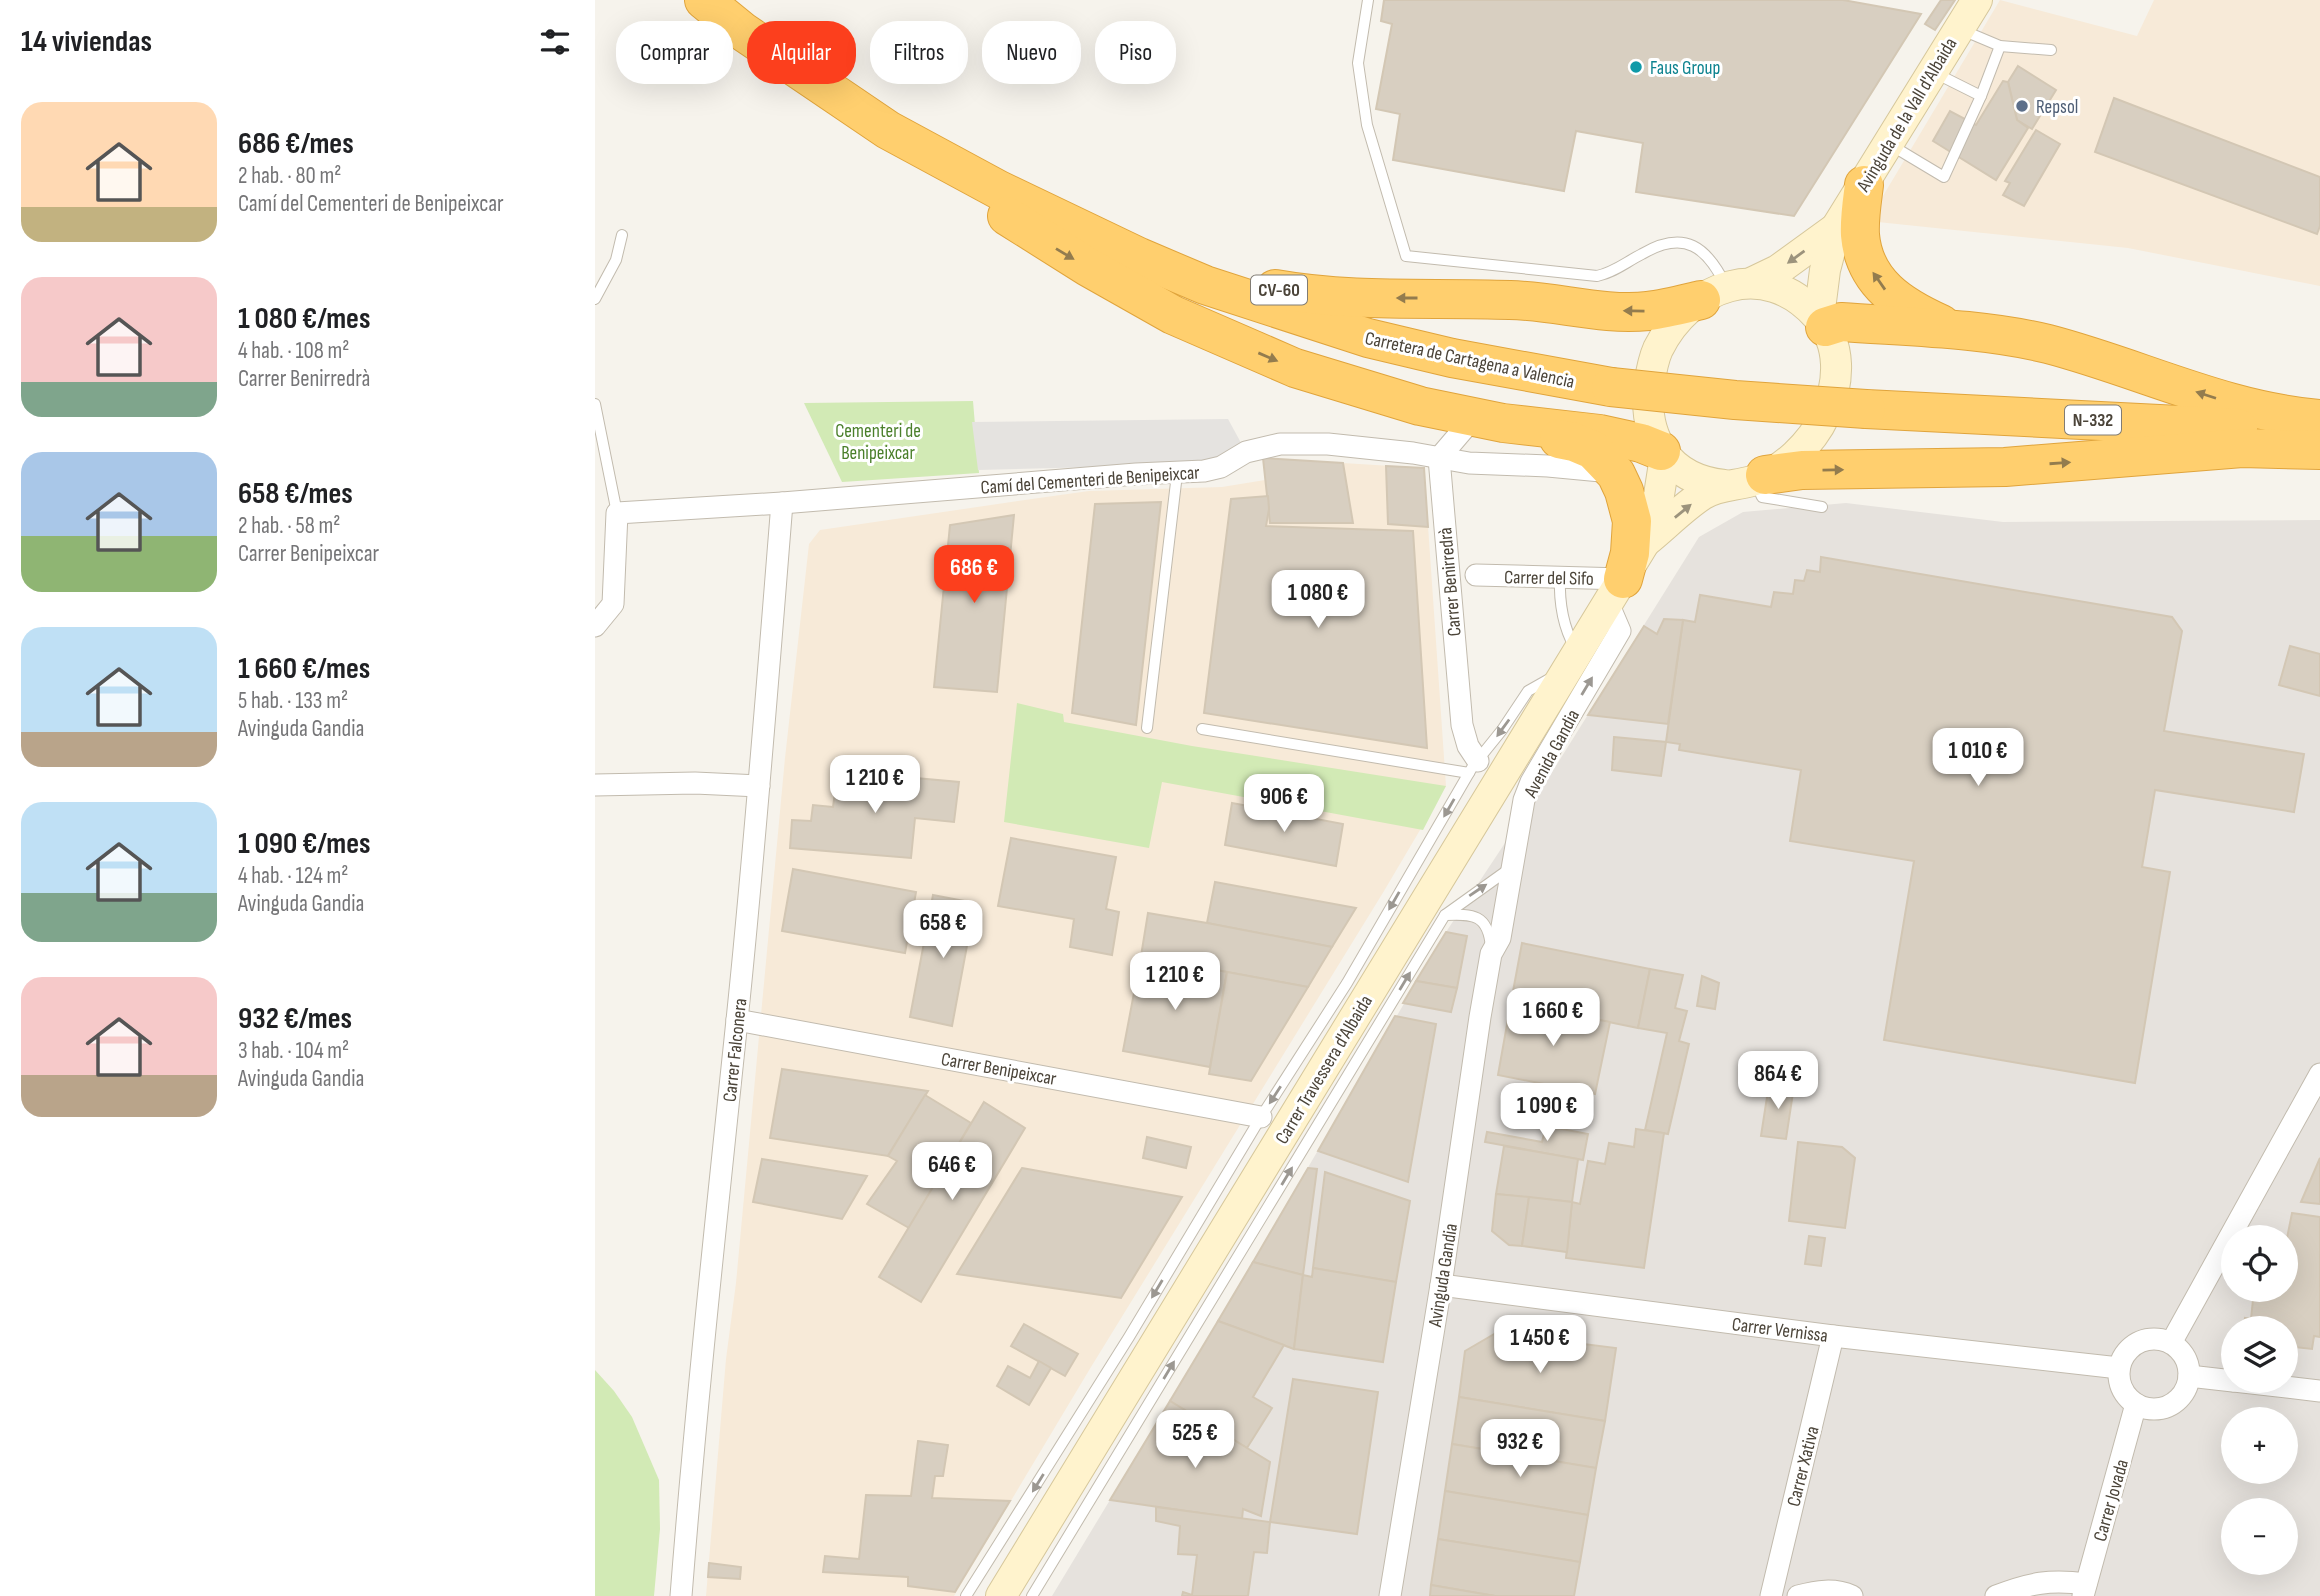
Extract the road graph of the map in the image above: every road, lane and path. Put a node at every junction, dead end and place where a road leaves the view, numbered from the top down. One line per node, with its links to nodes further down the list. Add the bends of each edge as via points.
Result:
1 (704, 0): 9 (highway, Carretera de Cartagena a Valencia / N-332)
2 (1369, 0): 15 (lane, via 1358,63 1367,125 1406,256 1597,276 1651,249 1678,243 1700,248 1715,264)
3 (1977, 0): 4 (main road, Avinguda de la Vall d'Albaida)
4 (1959, 28): 5 (lane); 7 (main road, Avinguda de la Vall d'Albaida)
5 (2000, 46): 6 (lane); 8 (lane)
6 (2051, 50)
7 (1933, 72): 8 (lane); 11 (main road, Avinguda de la Vall d'Albaida)
8 (1982, 96): 11 (lane, via 1944,177)
9 (851, 106): 10 (highway, Carretera de Cartagena a Valencia / N-332); 21 (highway, one-way to 21, via 874,140 1173,315 1295,368 1420,406)
10 (888, 130): 15 (highway, CV-60, one-way to 10, via 1628,312 1537,300 1361,299 1269,288 1195,265 1074,213 961,156); 22 (highway, Carretera de Cartagena a Valencia / N-332, bridge, via 999,190 1205,285 1368,338 1465,361 1611,387 1735,400)
11 (1889, 144): 12 (main road, Avinguda de la Vall d'Albaida)
12 (1864, 185): 13 (main road, Avinguda de la Vall d'Albaida); 18 (highway, one-way to 12, via 1887,293 1873,274 1860,235)
13 (1836, 229): 15 (main road, Avinguda de la Vall d'Albaida, one-way to 15, via 1778,270); 17 (main road, Avinguda de la Vall d'Albaida, via 1825,270)
14 (622, 235): 16 (lane, via 616,260)
15 (1727, 290): 17 (main road, via 1769,284 1796,297); 24 (main road, via 1677,320 1653,362 1647,412)
16 (595, 299)
17 (1822, 322): 18 (highway); 28 (main road, via 1836,358 1830,404 1802,448)
18 (1955, 331): 20 (highway, one-way to 18, via 2238,406 2046,344)
19 (595, 404): 32 (lane)
20 (2320, 419)
21 (1489, 420): 24 (highway, via 1600,434 1641,443); 25 (street); 36 (highway, via 1593,450 1616,474 1632,521 1630,553)
22 (2320, 433)
23 (2320, 450): 28 (highway, one-way to 23, via 1802,470 2005,467 2242,448)
24 (1663, 454): 29 (main road, via 1690,475); 33 (main road, Carrer Travessera d'Albaida, via 1659,495)
25 (1439, 458): 26 (street, Camí del Cementeri de Benipeixcar); 27 (street, Camí del Cementeri de Benipeixcar, via 1328,444 1280,444 1246,452 1213,469); 41 (street, Carrer Benirredrà, via 1462,725)
26 (1601, 471)
27 (1177, 474): 30 (street, Camí del Cementeri de Benipeixcar); 39 (lane)
28 (1760, 478): 29 (main road); 31 (lane, via 1762,498)
29 (1724, 485): 33 (main road, Carrer Travessera d'Albaida, one-way to 29, via 1702,495)
30 (782, 503): 32 (street, Camí del Cementeri de Benipeixcar); 43 (street, Carrer Falconera)
31 (1822, 507)
32 (617, 513): 37 (street, via 613,604)
33 (1645, 542): 36 (main road, Carrer Travessera d'Albaida)
34 (1476, 575): 35 (street, Carrer del Sifo)
35 (1560, 577): 36 (street, Carrer del Sifo); 38 (lane, via 1559,601)
36 (1616, 591): 38 (main road, Carrer Travessera d'Albaida); 46 (street, Avenida Gandia, one-way to 36, via 1531,782 1620,631)
37 (595, 626)
38 (1573, 661): 41 (lane, one-way to 41, via 1528,691); 44 (main road, Carrer Travessera d'Albaida)
39 (1147, 728)
40 (1202, 729): 41 (lane)
41 (1473, 767): 45 (lane, one-way to 45)
42 (595, 785): 43 (street)
43 (759, 786): 49 (street, Carrer Falconera)
44 (1472, 826): 45 (lane); 64 (main road, Carrer Travessera d'Albaida)
45 (1429, 842): 51 (lane, one-way to 51, via 1347,983)
46 (1513, 866): 47 (lane, one-way to 46); 48 (street, Avenida Gandia, via 1500,938)
47 (1445, 915): 48 (lane, via 1473,915 1482,921); 65 (lane, one-way to 47)
48 (1492, 954): 52 (street, Avinguda Gandia)
49 (737, 1020): 51 (street, Carrer Benipeixcar); 62 (street, Carrer Falconera)
50 (2320, 1074): 54 (street)
51 (1261, 1117): 63 (lane, one-way to 63)
52 (1441, 1285): 53 (street, Carrer Vernissa); 66 (street, Avinguda Gandia)
53 (1833, 1336): 55 (street, Carrer Vernissa); 67 (street, Carrer Xativa)
54 (2171, 1343): 55 (street, via 2161,1339 2139,1342 2129,1348); 56 (street, via 2185,1358)
55 (2119, 1368): 60 (street, via 2122,1389)
56 (2189, 1376): 57 (street); 60 (street, via 2186,1389 2170,1405 2159,1409)
57 (2221, 1380)
58 (2298, 1388): 59 (street)
59 (2320, 1391)
60 (2136, 1404): 61 (street, Carrer Jovada)
61 (2085, 1590): 70 (street, via 2049,1581)
62 (681, 1596)
63 (966, 1596)
64 (1001, 1596)
65 (1032, 1596)
66 (1390, 1596)
67 (1771, 1596)
68 (1798, 1596): 69 (street, via 1820,1590)
69 (1853, 1596)
70 (1996, 1596)

